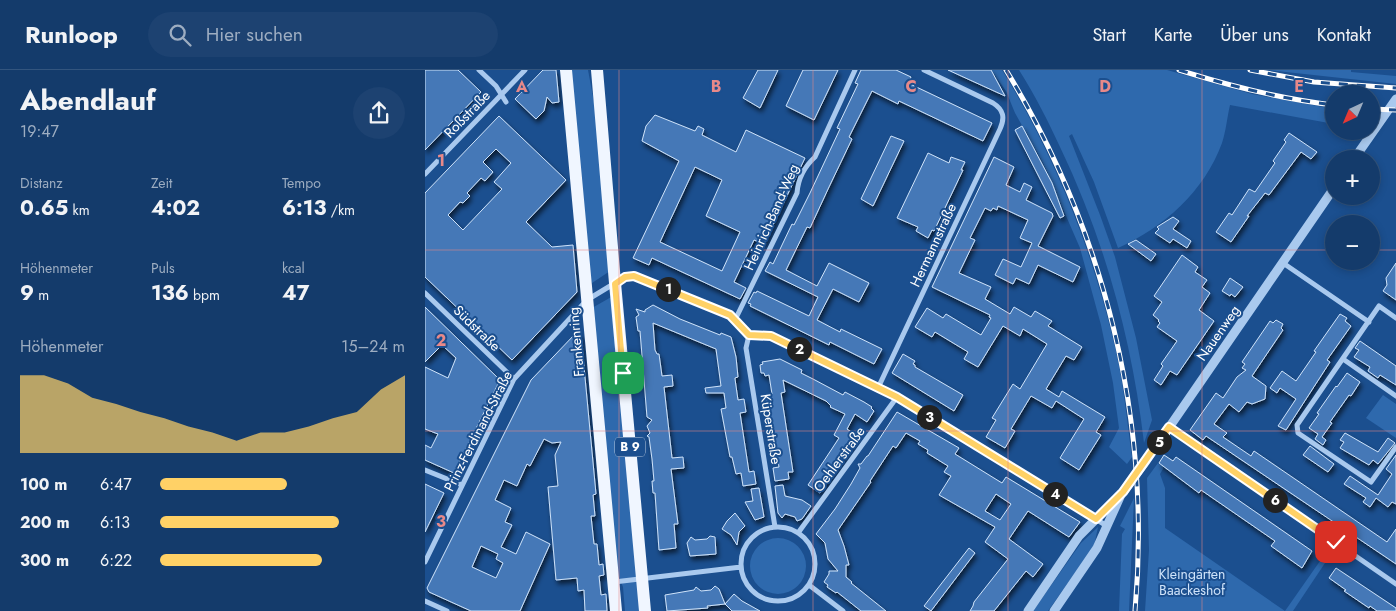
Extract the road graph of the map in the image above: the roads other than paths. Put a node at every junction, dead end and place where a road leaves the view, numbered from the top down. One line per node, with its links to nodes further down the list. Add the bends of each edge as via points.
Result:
1 (479, 70): 7 (street)
2 (525, 70): 7 (street, Roßstraße)
3 (566, 70): 16 (main road, Frankenring / B 9)
4 (597, 70): 14 (main road, B 9)
5 (855, 70): 18 (street, Heinrich-Band-Weg, via 815,158 807,164 797,193)
6 (924, 70): 23 (street, Hermannstraße, via 993,103 1004,117)
7 (501, 95): 9 (street); 11 (street, Roßstraße)
8 (1396, 99): 10 (street)
9 (506, 102)
10 (1360, 150)
11 (425, 174)
12 (1325, 201): 13 (street, Nauenweg)
13 (1283, 263): 19 (street); 26 (street, Nauenweg)
14 (615, 284): 16 (street, Prinz-Ferdinand-Straße); 18 (street, Prinz-Ferdinand-Straße, via 625,277 634,276 730,315); 37 (main road, B 9)
15 (425, 293): 22 (street, Südstraße)
16 (587, 300): 22 (street, Prinz-Ferdinand-Straße); 38 (main road, Frankenring / B 9)
17 (1396, 318): 19 (street, via 1379,306)
18 (735, 320): 20 (street, Prinz-Ferdinand-Straße)
19 (1369, 322): 21 (street)
20 (749, 335): 23 (street, via 771,336); 33 (street, Küperstraße, via 746,348)
21 (1343, 359): 24 (street); 27 (street, via 1297,425 1298,433 1371,482)
22 (513, 379): 29 (street, Prinz-Ferdinand-Straße)
23 (878, 388): 25 (street)
24 (1396, 396)
25 (897, 397): 31 (street); 34 (street, Oehlerstraße)
26 (1169, 427): 30 (street, Nauenweg); 39 (street)
27 (1396, 447)
28 (425, 470): 29 (street)
29 (462, 485): 35 (street, Prinz-Ferdinand-Straße)
30 (1123, 492): 31 (street, Nauenweg); 32 (street, Nauenweg)
31 (1096, 519): 32 (street); 46 (street, Nauenweg, via 1079,536)
32 (1107, 526): 47 (street, Nauenweg, via 1097,548)
33 (775, 527): 34 (street); 36 (street, via 750,540)
34 (799, 533): 40 (street, via 814,557 815,567)
35 (425, 562)
36 (741, 567): 37 (street); 40 (street, via 753,591 769,600 787,600)
37 (642, 578): 38 (street); 44 (main road, B 9)
38 (613, 582): 43 (main road, Frankenring / B 9)
39 (1396, 584)
40 (809, 585): 45 (street)
41 (425, 601): 42 (street)
42 (447, 611)
43 (616, 611)
44 (645, 611)
45 (843, 611)
46 (1028, 611)
47 (1054, 611)

